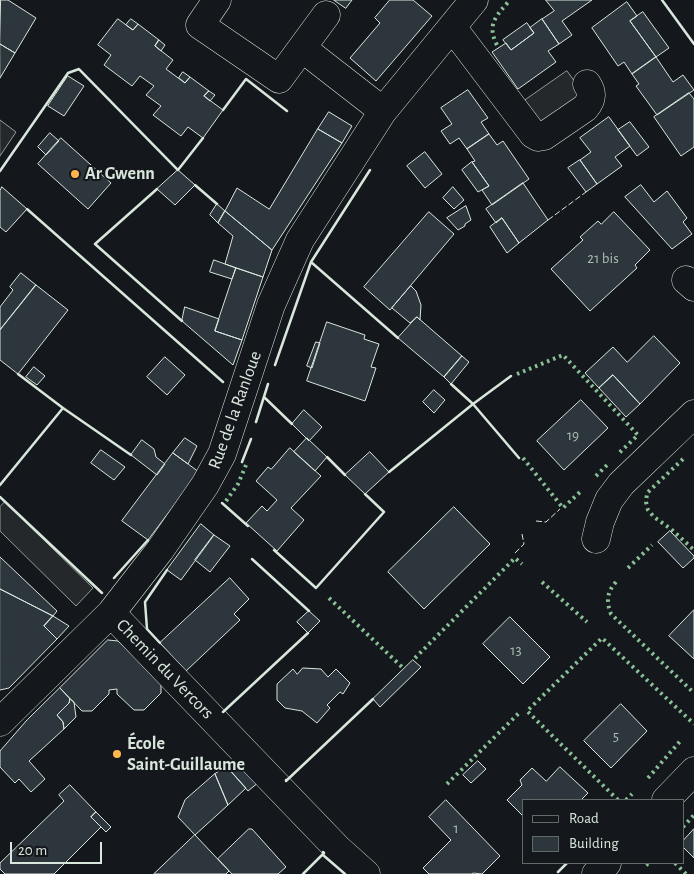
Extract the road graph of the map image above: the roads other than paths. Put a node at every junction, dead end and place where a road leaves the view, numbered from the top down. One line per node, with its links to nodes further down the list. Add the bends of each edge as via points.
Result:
1 (216, 0): 5 (street, via 200,25 279,79)
2 (474, 0): 4 (street, Rue de la Ranloue)
3 (326, 15): 5 (street)
4 (452, 27): 6 (street, via 532,134 538,137 590,103 591,90); 7 (street, Rue de la Ranloue)
5 (302, 48): 7 (street)
6 (587, 84)
7 (383, 111): 10 (street, Rue de la Ranloue, via 300,240 271,305 214,470 160,550)
8 (694, 414): 9 (street, via 621,484 609,500)
9 (596, 539)
10 (111, 613): 11 (street, Rue de la Ranloue); 15 (street, Chemin du Vercors, via 338,849)
11 (0, 722)
12 (694, 771): 13 (street)
13 (667, 799)
14 (606, 864): 16 (street)
15 (366, 874)
16 (596, 874)

